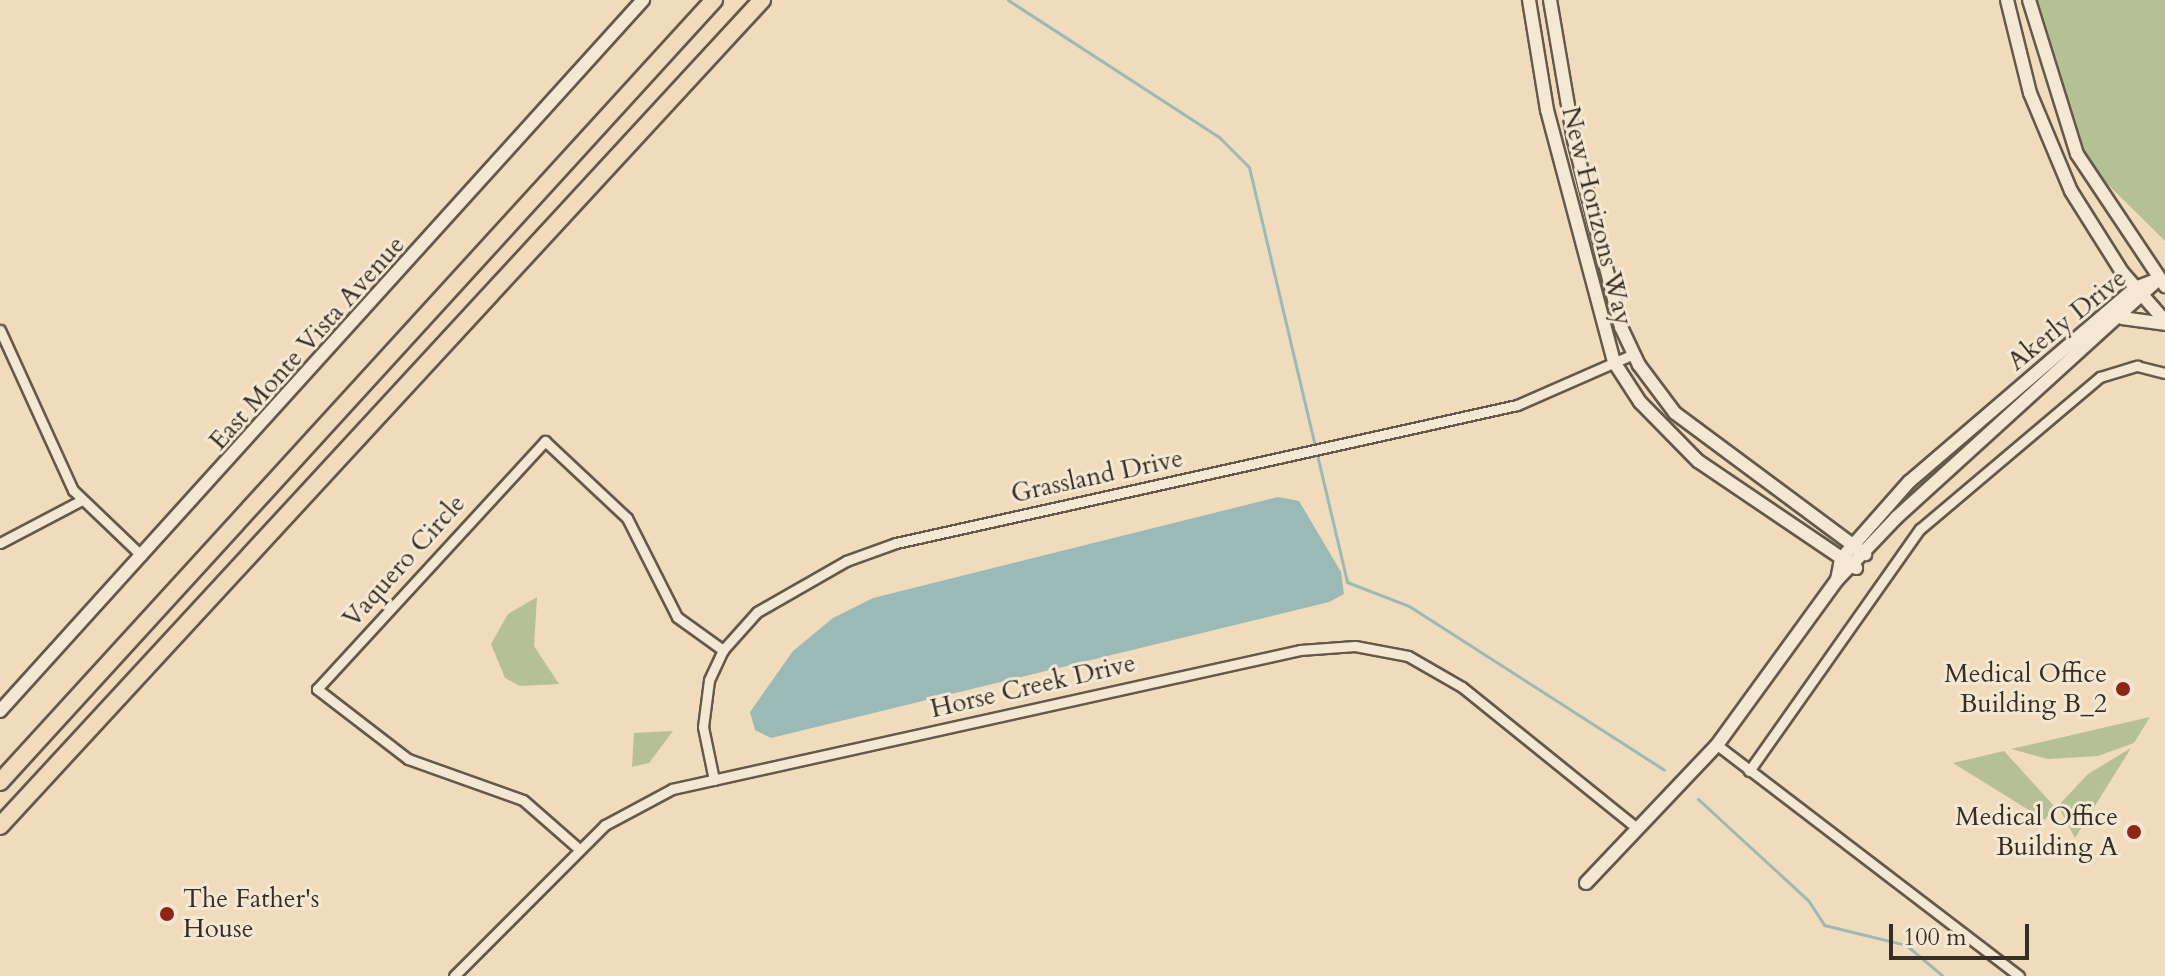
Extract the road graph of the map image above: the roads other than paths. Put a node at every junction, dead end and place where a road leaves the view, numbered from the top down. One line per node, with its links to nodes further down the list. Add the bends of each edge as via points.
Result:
1 (643, 0): 20 (street, East Monte Vista Avenue)
2 (714, 0): 29 (highway)
3 (762, 0): 30 (highway)
4 (1529, 0): 14 (street, New Horizons Way, via 1547,110)
5 (1550, 0): 13 (street, New Horizons Way, via 1574,140)
6 (2007, 0): 9 (street, via 2052,150)
7 (2029, 0): 8 (street, via 2077,154)
8 (2162, 282): 9 (street, Akerly Drive)
9 (2140, 293): 10 (street, Akerly Drive); 11 (street); 18 (street, Akerly Drive, via 1909,482)
10 (2122, 318): 11 (street); 19 (street, Akerly Drive, via 1910,503)
11 (2165, 322)
12 (0, 330): 16 (street)
13 (1634, 354): 14 (street, Grassland Drive); 18 (street, New Horizons Way, via 1675,413)
14 (1614, 362): 21 (street, New Horizons Way, via 1640,402 1698,461); 24 (street, Grassland Drive, via 1517,405 896,543 846,561 757,612)
15 (2165, 373): 27 (street, via 2137,366 2100,377 1920,529)
16 (82, 500): 17 (street); 20 (street)
17 (0, 543)
18 (1852, 545): 19 (street, New Horizons Way); 21 (street, Akerly Drive)
19 (1865, 554): 22 (street, Akerly Drive)
20 (142, 556): 25 (street, East Monte Vista Avenue)
21 (1841, 559): 22 (street, New Horizons Way); 23 (street, Akerly Drive)
22 (1856, 568): 23 (street, Akerly Drive)
23 (1837, 580): 26 (street, Akerly Drive)
24 (723, 650): 28 (street, Grassland Drive, via 709,680 703,727); 32 (street, Vaquero Circle, via 677,617 627,518 545,441 317,689 408,759 523,800)
25 (0, 711)
26 (1717, 745): 27 (street); 31 (street, Akerly Drive)
27 (1749, 771): 35 (street)
28 (714, 780): 31 (street, Horse Creek Drive, via 1300,650 1355,646 1408,656 1462,687); 32 (street, Horse Creek Drive, via 637,803)
29 (0, 782)
30 (0, 826)
31 (1637, 828): 33 (street, Akerly Drive)
32 (579, 849): 34 (street, Horse Creek Drive)
33 (1586, 883)
34 (454, 976)
35 (2019, 976)

